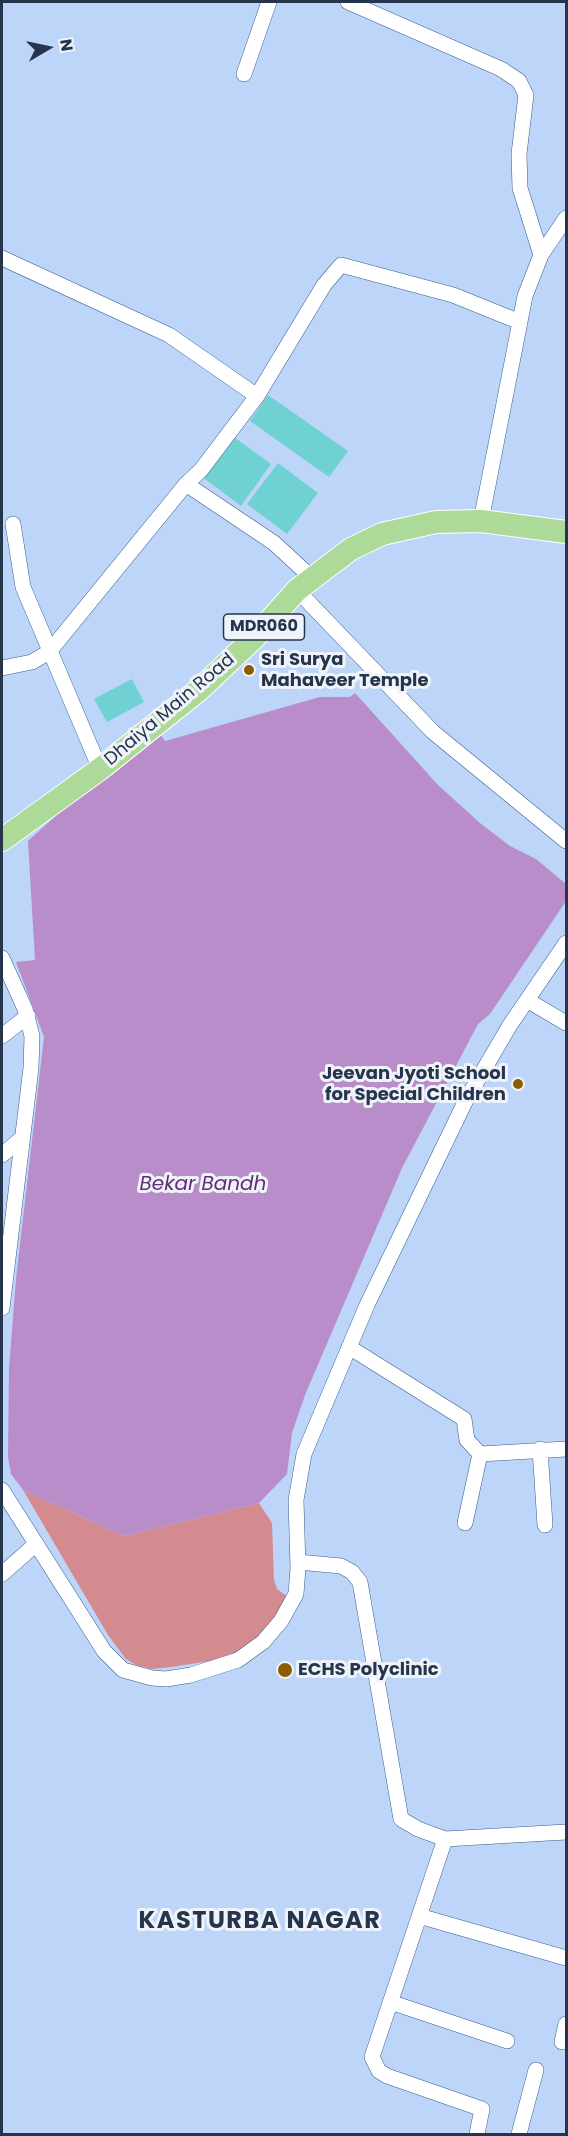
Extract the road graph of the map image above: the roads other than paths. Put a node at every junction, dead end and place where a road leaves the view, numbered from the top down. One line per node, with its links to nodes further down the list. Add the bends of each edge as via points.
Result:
1 (269, 2): 3 (street)
2 (348, 2): 5 (street, via 501,69 519,81 526,94 519,154 520,188)
3 (244, 74)
4 (567, 218): 5 (street)
5 (541, 255): 7 (street, via 533,270)
6 (2, 258): 8 (street, via 169,334)
7 (520, 322): 8 (street, via 453,295 341,265 324,285); 10 (street)
8 (257, 396): 9 (street)
9 (186, 484): 13 (street, via 274,543); 14 (street)
10 (481, 521): 12 (main road, Dhaiya Main Road / MDR060); 13 (main road, Dhaiya Main Road / MDR060, via 436,522 382,534 351,549)
11 (13, 524): 14 (street, via 23,587)
12 (567, 532)
13 (304, 584): 16 (main road, Dhaiya Main Road / MDR060, via 199,690); 18 (street, via 433,732)
14 (49, 652): 15 (street, via 32,662); 16 (street)
15 (2, 668)
16 (100, 770): 17 (main road, Dhaiya Main Road / MDR060)
17 (2, 840)
18 (567, 842)
19 (567, 943): 21 (street)
20 (2, 962): 22 (street)
21 (527, 1000): 23 (street); 28 (street, via 466,1100)
22 (27, 1016): 24 (street); 25 (street, via 32,1048)
23 (567, 1023)
24 (2, 1036)
25 (22, 1138): 26 (street); 27 (street)
26 (2, 1155)
27 (2, 1308)
28 (349, 1347): 31 (street, via 464,1419 467,1440); 36 (street, via 304,1454 296,1500)
29 (540, 1449): 30 (street); 31 (street); 34 (street)
30 (567, 1449)
31 (480, 1454): 33 (street)
32 (2, 1490): 35 (street)
33 (465, 1523)
34 (545, 1525)
35 (35, 1545): 36 (street, via 114,1662 136,1675 166,1679 238,1660 263,1642 292,1605); 37 (street)
36 (298, 1562): 39 (street, via 340,1566 360,1582 398,1812 407,1824)
37 (2, 1574)
38 (567, 1832): 39 (street)
39 (445, 1839): 40 (street)
40 (419, 1916): 41 (street); 42 (street)
41 (567, 1958)
42 (390, 2002): 44 (street); 47 (street, via 374,2048 374,2065 397,2081 482,2109)
43 (567, 2024): 45 (street)
44 (507, 2041)
45 (562, 2042)
46 (536, 2070): 48 (street)
47 (477, 2134)
48 (519, 2134)

